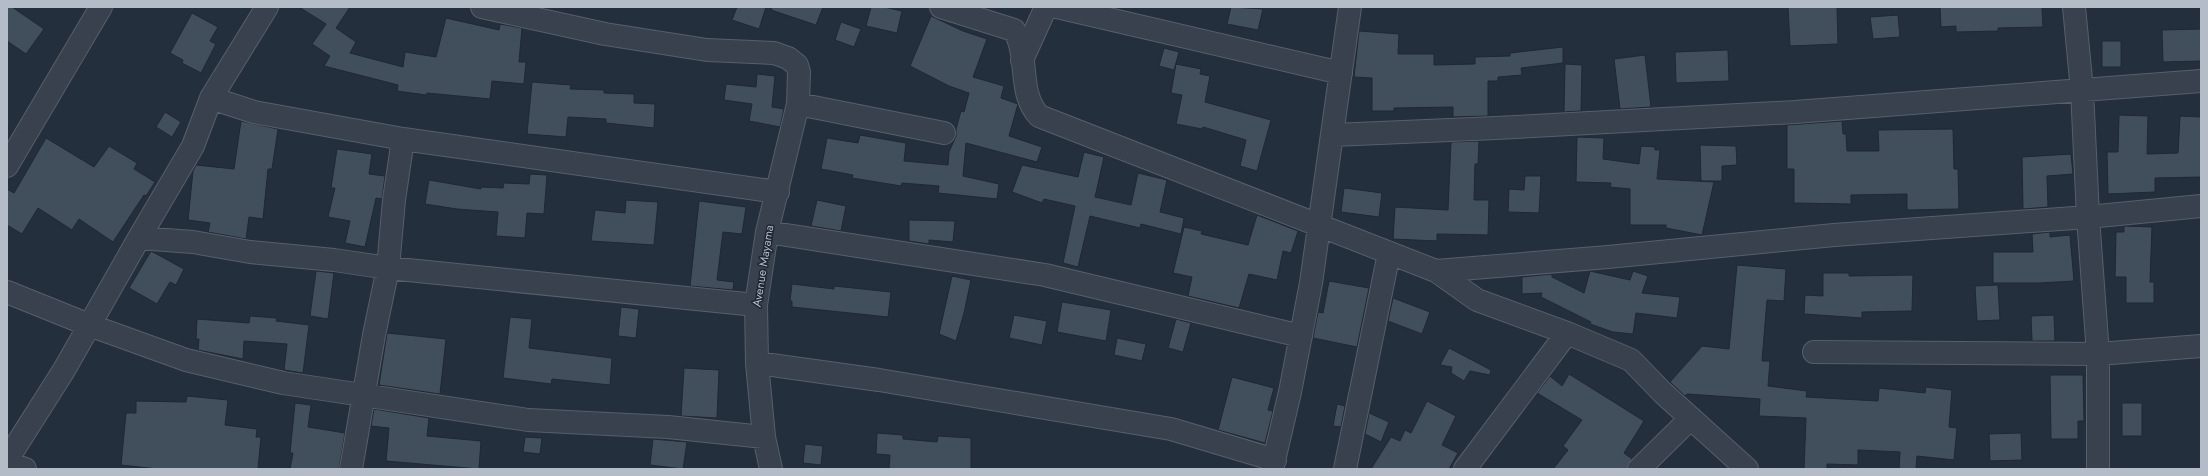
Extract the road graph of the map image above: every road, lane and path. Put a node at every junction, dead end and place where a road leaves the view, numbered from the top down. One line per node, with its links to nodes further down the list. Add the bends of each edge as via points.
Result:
1 (101, 7): 18 (street)
2 (268, 7): 13 (street)
3 (482, 7): 14 (street, Avenue Mayama, via 613,35 707,50 774,53 788,58 797,65)
4 (941, 7): 9 (street, via 1014,30 1020,39)
5 (1046, 7): 9 (street)
6 (1057, 7): 10 (street)
7 (1350, 7): 10 (street)
8 (2074, 7): 12 (street)
9 (1022, 60): 22 (street, via 1027,99 1039,116)
10 (1341, 72): 16 (street)
11 (2201, 81): 12 (street)
12 (2082, 90): 16 (street, via 1795,112); 21 (street)
13 (211, 98): 17 (street, via 254,112); 24 (street, via 193,146)
14 (798, 104): 15 (street); 19 (street, Avenue Mayama)
15 (944, 133)
16 (1334, 135): 22 (street)
17 (403, 139): 19 (street); 26 (street)
18 (7, 166)
19 (778, 192): 23 (street, Avenue Mayama)
20 (2201, 206): 21 (street)
21 (2088, 216): 27 (street, via 1834,235 1616,257); 35 (street)
22 (1319, 225): 25 (street); 32 (street)
23 (767, 232): 29 (street, Avenue Mayama); 32 (street, via 1045,275)
24 (139, 238): 26 (street, via 193,242 250,252); 30 (street)
25 (1389, 252): 27 (street); 45 (street)
26 (388, 268): 29 (street); 37 (street)
27 (1436, 271): 31 (street, via 1477,300)
28 (7, 292): 30 (street)
29 (756, 305): 36 (street, Avenue Mayama)
30 (89, 325): 37 (street, via 186,360 283,383); 40 (street)
31 (1566, 333): 38 (street, via 1630,360); 46 (street)
32 (1301, 336): 41 (street)
33 (2201, 346): 35 (street)
34 (1814, 352): 35 (street)
35 (2098, 354): 49 (street)
36 (757, 363): 39 (street, Avenue Mayama); 41 (street, via 879,380 1171,429)
37 (364, 396): 39 (street, via 528,420 668,427); 43 (street)
38 (1691, 418): 47 (street); 48 (street)
39 (764, 437): 44 (street, Avenue Mayama)
40 (7, 462): 42 (street)
41 (1273, 465)
42 (25, 469)
43 (351, 469)
44 (772, 469)
45 (1345, 469)
46 (1465, 469)
47 (1639, 469)
48 (1747, 469)
49 (2098, 469)

